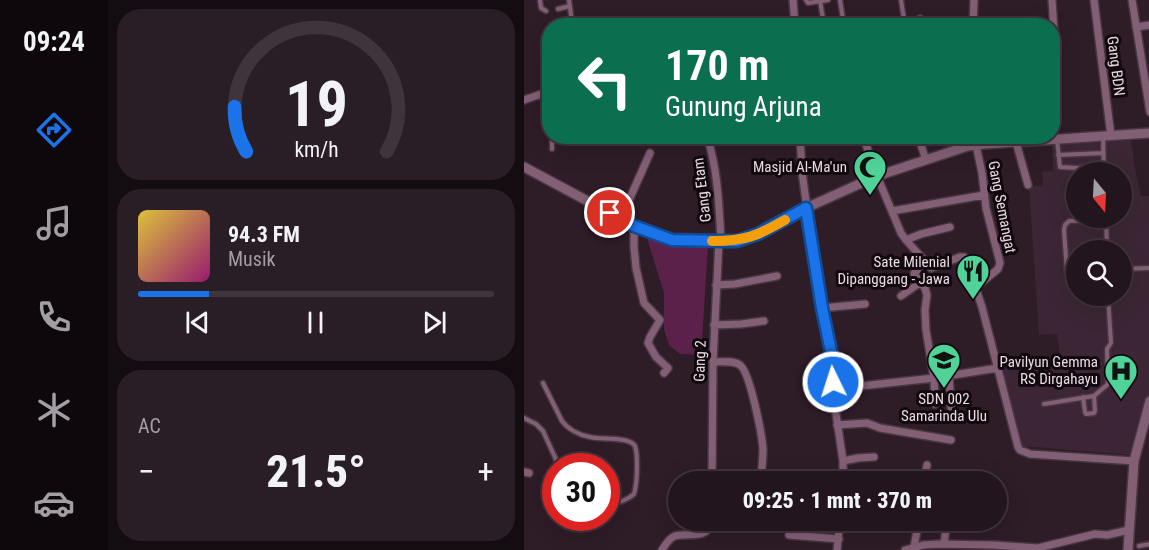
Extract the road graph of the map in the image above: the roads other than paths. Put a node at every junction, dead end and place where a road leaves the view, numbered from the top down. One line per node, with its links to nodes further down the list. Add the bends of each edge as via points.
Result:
1 (540, 0): 15 (lane)
2 (569, 0): 13 (lane)
3 (793, 0): 17 (street)
4 (806, 0): 12 (lane)
5 (828, 0): 12 (lane)
6 (840, 0): 19 (lane)
7 (901, 0): 20 (lane)
8 (974, 0): 21 (street)
9 (1052, 0): 22 (street)
10 (1094, 0): 29 (street, Gang BDN)
11 (1132, 0): 24 (street)
12 (820, 1): 18 (lane)
13 (570, 6): 14 (lane); 16 (lane)
14 (558, 9)
15 (546, 11)
16 (571, 15)
17 (794, 18)
18 (823, 18)
19 (843, 18)
20 (904, 18)
21 (973, 18)
22 (1053, 18)
23 (1150, 25): 24 (street)
24 (1136, 27): 27 (street)
25 (542, 94): 26 (street)
26 (524, 100)
27 (1150, 112)
28 (1150, 134): 29 (street)
29 (1107, 136): 30 (street); 42 (lane)
30 (1060, 140)
31 (552, 144): 40 (lane)
32 (709, 144): 58 (street, Gang Etam, via 717,181)
33 (800, 144): 51 (street)
34 (866, 144): 48 (street)
35 (921, 144): 44 (street)
36 (968, 144): 44 (street)
37 (971, 144): 50 (street, Gang Semangat, via 982,173)
38 (1020, 144): 49 (street)
39 (1057, 144): 43 (lane)
40 (552, 149)
41 (650, 153): 53 (street)
42 (1103, 153): 43 (lane); 45 (lane)
43 (1058, 155): 47 (lane, via 1059,165)
44 (926, 159): 48 (street)
45 (1104, 162)
46 (524, 166): 53 (street)
47 (1066, 168)
48 (877, 176): 51 (street); 52 (street)
49 (1028, 184)
50 (984, 195): 52 (street); 66 (street, Gang Semangat, via 1000,264)
51 (806, 208): 58 (street, via 758,234 737,241); 70 (street)
52 (892, 211): 57 (street)
53 (621, 218): 55 (street)
54 (1066, 224): 59 (lane)
55 (634, 226): 58 (street, via 672,240); 75 (street, via 636,268 644,303 660,320 648,343 668,368)
56 (950, 227): 57 (street)
57 (906, 240): 60 (street)
58 (720, 241): 65 (street, Gang 2)
59 (1066, 258)
60 (926, 263): 64 (street, via 914,273); 66 (street, via 931,268 964,257)
61 (1150, 268): 62 (lane)
62 (1132, 269)
63 (777, 276): 65 (street)
64 (920, 282): 67 (street); 77 (street, via 928,295 926,330)
65 (716, 285): 72 (street, Gang 2)
66 (975, 288): 74 (street)
67 (901, 296)
68 (865, 304): 70 (street)
69 (1109, 306): 80 (lane, via 1108,384)
70 (822, 308): 79 (street, via 833,361)
71 (764, 321): 72 (street)
72 (714, 325): 73 (street, Gang 2)
73 (713, 362): 94 (street, Gang 2); 95 (street, via 736,362 744,369 760,429)
74 (998, 368): 76 (street); 91 (street, via 1020,450 1030,454)
75 (664, 374)
76 (949, 376): 77 (street); 85 (street)
77 (934, 378): 79 (street); 82 (street)
78 (543, 383): 98 (lane, via 565,425 581,435 629,441 634,446 634,494)
79 (833, 389): 87 (street)
80 (1094, 396): 81 (lane); 81 (lane, via 1095,411 1086,414)
81 (1083, 397): 83 (lane)
82 (935, 404)
83 (1044, 404)
84 (1149, 404): 91 (street)
85 (951, 407)
86 (524, 418): 89 (lane, via 543,431)
87 (837, 425): 88 (street, via 867,423); 92 (street)
88 (951, 440)
89 (553, 453)
90 (874, 457): 92 (street)
91 (1134, 461): 99 (street)
92 (843, 462): 96 (street)
93 (927, 465): 97 (street)
94 (712, 471)
95 (762, 471)
96 (843, 471)
97 (926, 471)
98 (620, 502)
99 (1128, 530): 106 (street, via 1038,548); 113 (street)
100 (708, 531): 110 (street, via 675,536)
101 (839, 531): 105 (street)
102 (916, 531): 109 (street)
103 (946, 531): 106 (street)
104 (789, 536): 105 (street)
105 (839, 539): 111 (street)
106 (944, 544): 109 (street)
107 (1150, 544): 108 (lane)
108 (1139, 546)
109 (914, 548): 112 (street)
110 (662, 550)
111 (838, 550)
112 (905, 550)
113 (1128, 550)

